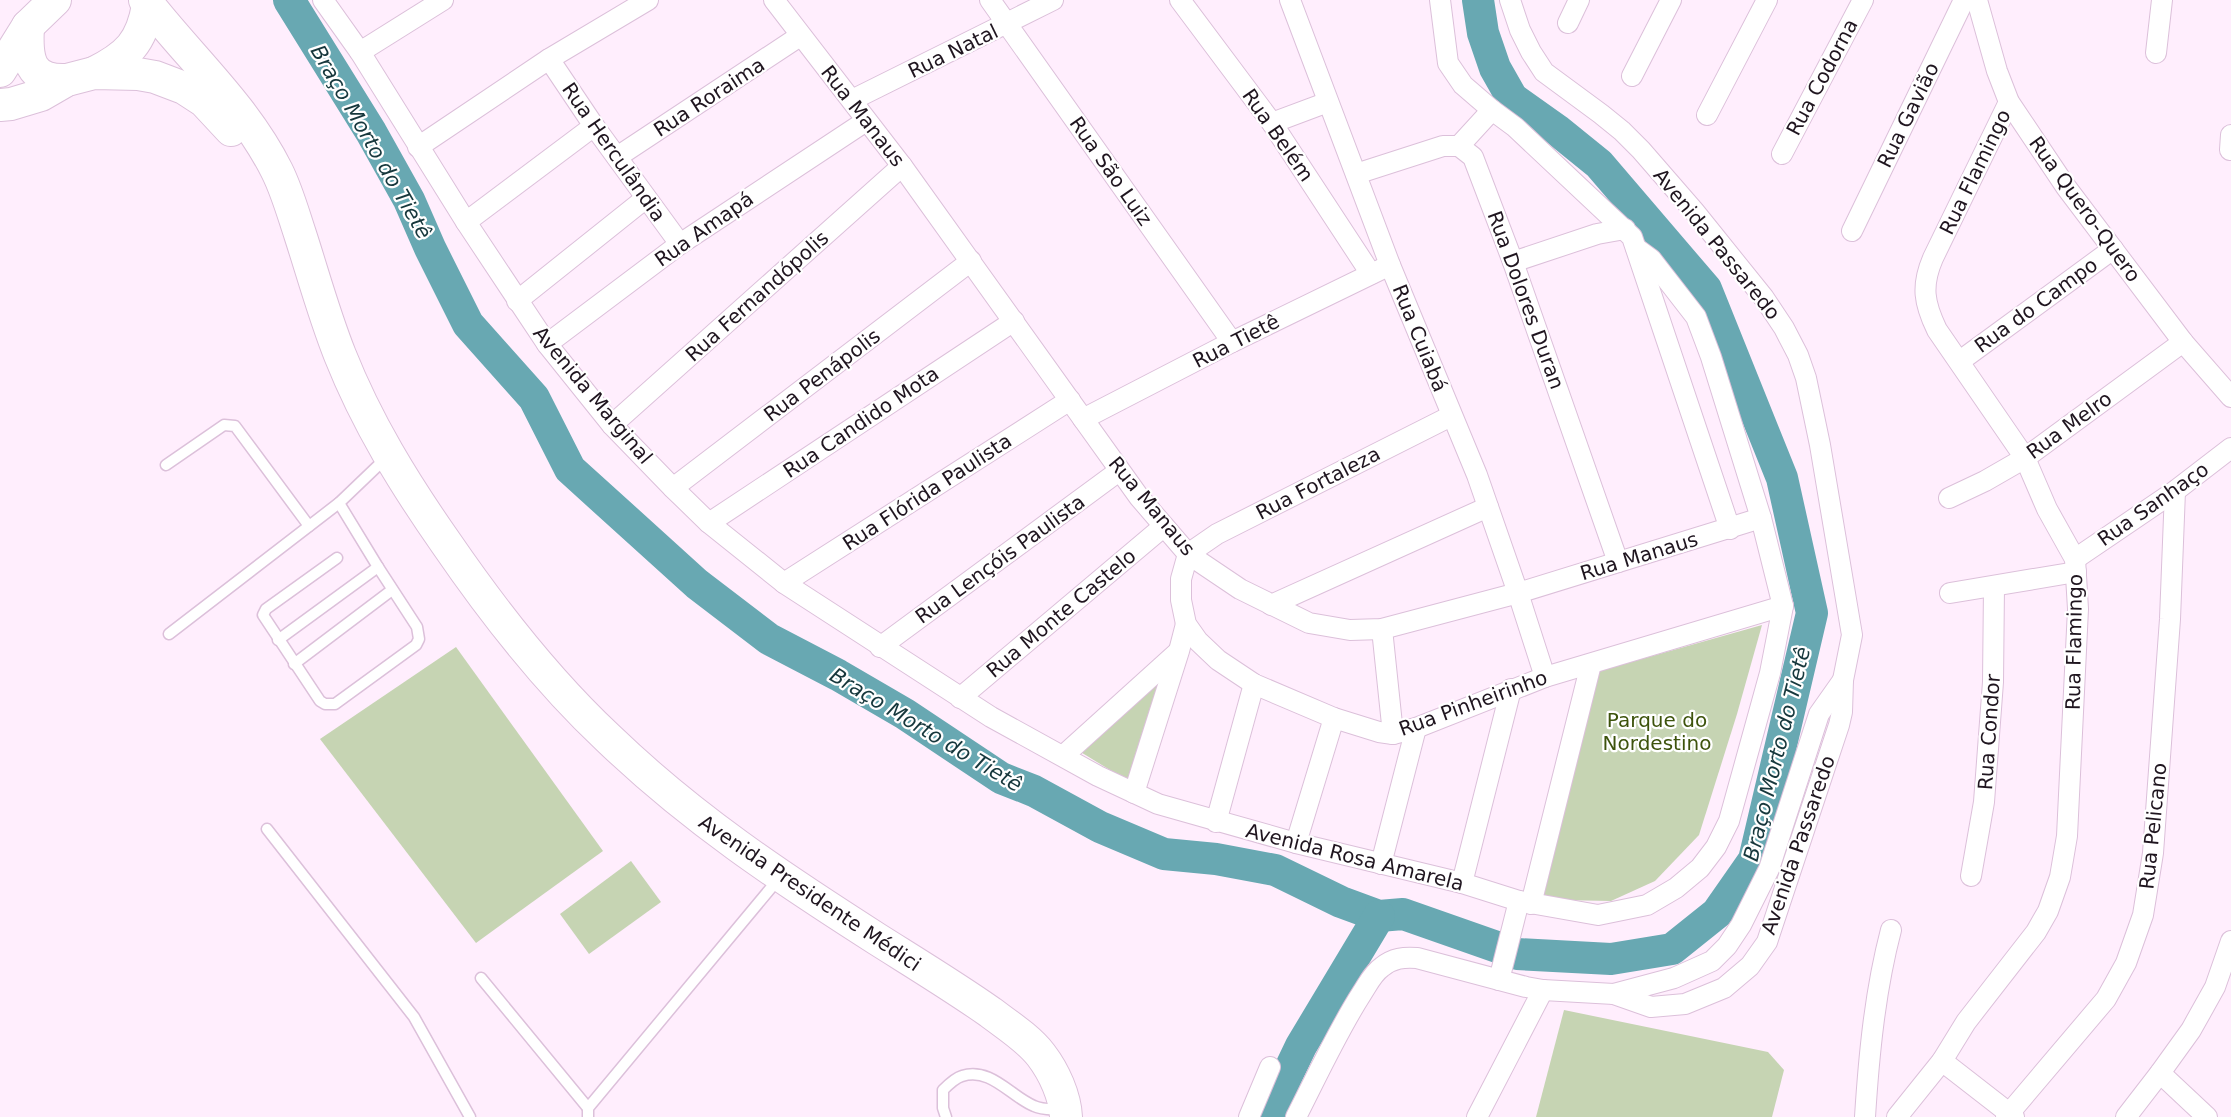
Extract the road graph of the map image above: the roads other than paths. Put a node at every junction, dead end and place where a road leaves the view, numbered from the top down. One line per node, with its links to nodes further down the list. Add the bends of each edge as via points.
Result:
1 (55, 0): 22 (main road)
2 (322, 0): 24 (street, Avenida Marginal)
3 (443, 0): 24 (street)
4 (648, 0): 26 (street)
5 (774, 0): 23 (street, Rua Manaus)
6 (990, 0): 21 (street, Rua São Luiz)
7 (1053, 0): 21 (street, Rua Natal)
8 (1180, 0): 37 (street, Rua Belém)
9 (1290, 0): 31 (street, Rua Cuiabá)
10 (1440, 0): 34 (street, via 1448,63 1463,85)
11 (1510, 0): 104 (street, Avenida Passaredo, via 1520,30 1544,72 1622,130 1662,173 1764,298 1798,355 1820,445 1852,635)
12 (1579, 0): 20 (street)
13 (1671, 0): 29 (street)
14 (1767, 0): 35 (street)
15 (1863, 0): 41 (street, Rua Codorna)
16 (1964, 0): 48 (street, Rua Gavião)
17 (1977, 0): 32 (street, Rua Quero-Quero)
18 (2162, 0): 25 (street)
19 (146, 2): 28 (main road, via 141,33 133,46 109,65); 49 (main road, Avenida Presidente Médici, via 232,100 257,136 277,171)
20 (1568, 23)
21 (1007, 24): 30 (street, Rua Natal); 59 (street, Rua São Luiz)
22 (28, 26): 27 (main road); 28 (main road, Avenida Presidente Médici, via 28,56 41,77 52,81)
23 (800, 36): 30 (street, Rua Manaus); 42 (street, Rua Roraima)
24 (360, 52): 40 (street, Avenida Marginal)
25 (2156, 53)
26 (549, 59): 38 (street, Rua Herculândia); 40 (street)
27 (0, 71)
28 (81, 76): 33 (main road, via 40,95); 49 (main road, Avenida Presidente Médici, via 154,77 184,88 204,101 245,150)
29 (1632, 76)
30 (852, 100): 36 (street, Rua Manaus)
31 (1328, 102): 37 (street); 44 (street, Rua Cuiabá)
32 (2009, 102): 52 (street, Rua Quero-Quero); 62 (street, Rua Flamingo, via 1924,284 1937,330)
33 (0, 105)
34 (1492, 110): 39 (street); 47 (street)
35 (1707, 115)
36 (866, 121): 43 (street, Rua Manaus); 50 (street, Rua Amapá)
37 (1272, 123): 56 (street, Rua Belém)
38 (594, 126): 42 (street, Rua Herculândia); 46 (street)
39 (1459, 146): 44 (street, via 1430,149); 54 (street, Rua Dolores Duran, via 1475,161)
40 (418, 147): 46 (street, Avenida Marginal)
41 (1782, 154)
42 (617, 157): 45 (street, Rua Herculândia)
43 (902, 166): 53 (street, Rua Manaus); 67 (street, Rua Fernandópolis)
44 (1356, 174): 55 (street, Rua Cuiabá)
45 (646, 198): 50 (street, Rua Herculândia); 57 (street)
46 (466, 222): 57 (street, Avenida Marginal)
47 (1625, 229): 51 (street); 54 (street, via 1597,234)
48 (1852, 231)
49 (299, 234): 69 (main road, Avenida Presidente Médici, via 339,352)
50 (680, 244): 61 (street, Rua Amapá)
51 (1636, 248): 78 (street, via 1651,259 1696,317); 82 (street)
52 (2113, 249): 60 (street, Rua Quero-Quero); 62 (street, Rua do Campo)
53 (970, 261): 58 (street, Rua Manaus); 73 (street, Rua Penápolis)
54 (1513, 262): 85 (street, Rua Dolores Duran)
55 (1390, 266): 56 (street, Rua Tietê); 65 (street, Rua Cuiabá)
56 (1371, 274): 59 (street, Rua Tietê)
57 (517, 301): 61 (street, Avenida Marginal)
58 (1014, 321): 64 (street, Rua Manaus); 79 (street, Rua Candido Mota)
59 (1232, 342): 66 (street, Rua Tietê)
60 (2183, 342): 63 (street, Rua Quero-Quero); 70 (street, Rua Melro)
61 (547, 344): 67 (street, Avenida Marginal)
62 (1960, 361): 70 (street, Rua Flamingo)
63 (2231, 397)
64 (1070, 400): 66 (street, Rua Manaus); 88 (street, Rua Flórida Paulista)
65 (1451, 416): 77 (street, Rua Cuiabá); 83 (street, Rua Fortaleza, via 1217,534)
66 (1083, 419): 72 (street, Rua Manaus)
67 (612, 425): 73 (street, Avenida Marginal)
68 (2231, 448): 74 (street, Rua Sanhaço)
69 (389, 456): 76 (lane); 118 (main road, Avenida Presidente Médici, via 466,572 528,655 572,705 699,818)
70 (2025, 458): 75 (street, Rua Melro); 86 (street, Rua Flamingo)
71 (166, 465): 80 (lane, via 224,425 235,426)
72 (1119, 471): 81 (street, Rua Manaus); 99 (street, Rua Lençóis Paulista)
73 (673, 488): 79 (street, Avenida Marginal)
74 (2175, 491): 86 (street, Rua Sanhaço); 132 (street, Rua Pelicano, via 2153,853 2143,915 2126,963 2106,999)
75 (1949, 498)
76 (339, 503): 80 (lane); 87 (lane)
77 (1488, 507): 91 (street, Rua Cuiabá); 93 (street)
78 (1761, 518): 82 (street, Rua Manaus); 94 (street)
79 (709, 523): 88 (street, Avenida Marginal)
80 (309, 526): 97 (lane)
81 (1163, 527): 83 (street, Rua Manaus); 107 (street, Rua Monte Castelo)
82 (1730, 529): 85 (street, Rua Manaus)
83 (1188, 554): 93 (street, Rua Manaus, via 1221,578); 95 (street, Rua Pinheirinho, via 1180,588)
84 (337, 558): 98 (lane, via 266,609 264,618)
85 (1618, 562): 91 (street, Rua Manaus)
86 (2075, 566): 89 (street, Rua Sanhaço); 127 (street, Rua Flamingo, via 2078,609 2067,836 2060,877 2036,932 1966,1022)
87 (378, 567): 90 (lane); 98 (lane)
88 (784, 583): 99 (street, Avenida Marginal)
89 (1995, 587): 92 (street, Rua Sanhaço); 117 (street, Rua Condor, via 1985,791)
90 (392, 590): 101 (lane); 101 (lane, via 419,632 416,645 330,705 321,701)
91 (1518, 593): 96 (street, Rua Manaus); 103 (street, Rua Cuiabá)
92 (1950, 593)
93 (1271, 605): 96 (street, Rua Manaus, via 1326,627)
94 (1783, 606): 102 (street, Rua Pinheirinho); 120 (street, Avenida Rosa Amarela, via 1770,673 1729,821 1716,848 1700,868 1647,905 1598,915)
95 (1186, 624): 100 (street); 105 (street, Rua Pinheirinho, via 1218,660)
96 (1382, 629): 110 (street)
97 (169, 634)
98 (278, 640): 101 (lane)
99 (880, 646): 107 (street, Avenida Marginal)
100 (1179, 651): 111 (street); 112 (street)
101 (294, 664)
102 (1591, 664): 103 (street, Rua Pinheirinho); 120 (street)
103 (1545, 677): 106 (street, Rua Pinheirinho)
104 (1843, 680): 126 (street, Avenida Passaredo, via 1820,714 1769,868 1728,946 1712,961 1674,978); 126 (street, Avenida Passaredo, via 1839,725 1767,942 1750,966 1725,988 1685,1004 1652,1007)
105 (1254, 684): 108 (street, Rua Pinheirinho); 113 (street)
106 (1511, 689): 109 (street, Rua Pinheirinho); 119 (street)
107 (960, 698): 111 (street, Avenida Rosa Amarela)
108 (1334, 718): 110 (street, Rua Pinheirinho); 115 (street)
109 (1416, 728): 110 (street, Rua Pinheirinho); 116 (street)
110 (1393, 734)
111 (1063, 756): 112 (street, Avenida Rosa Amarela)
112 (1134, 794): 113 (street, Avenida Rosa Amarela)
113 (1216, 822): 115 (street, Avenida Rosa Amarela)
114 (267, 829): 133 (lane, via 414,1017)
115 (1296, 843): 116 (street, Avenida Rosa Amarela)
116 (1381, 864): 119 (street, Avenida Rosa Amarela)
117 (1971, 876)
118 (780, 877): 130 (lane); 131 (main road, Avenida Presidente Médici, via 1015,1030 1041,1054 1058,1085)
119 (1462, 883): 120 (street, Avenida Rosa Amarela)
120 (1525, 903): 124 (street)
121 (1891, 930): 138 (street, via 1875,1008)
122 (2231, 941): 129 (street, via 2215,987)
123 (481, 978): 130 (lane)
124 (1499, 980): 125 (street, Avenida Passaredo); 136 (street, Avenida Passaredo, via 1417,958 1392,960 1380,968 1354,1006)
125 (1543, 990): 126 (street, Avenida Passaredo); 137 (street)
126 (1614, 994)
127 (1942, 1062): 132 (street); 139 (street, Rua Flamingo)
128 (1270, 1067): 135 (street)
129 (2160, 1073): 140 (street); 141 (street)
130 (588, 1112)
131 (1066, 1113): 134 (lane, via 1037,1108 996,1080 975,1074 960,1076 943,1090)
132 (2010, 1116)
133 (470, 1117)
134 (946, 1117)
135 (1249, 1117)
136 (1296, 1117)
137 (1477, 1117)
138 (1865, 1117)
139 (1897, 1117)
140 (2126, 1117)
141 (2207, 1117)

